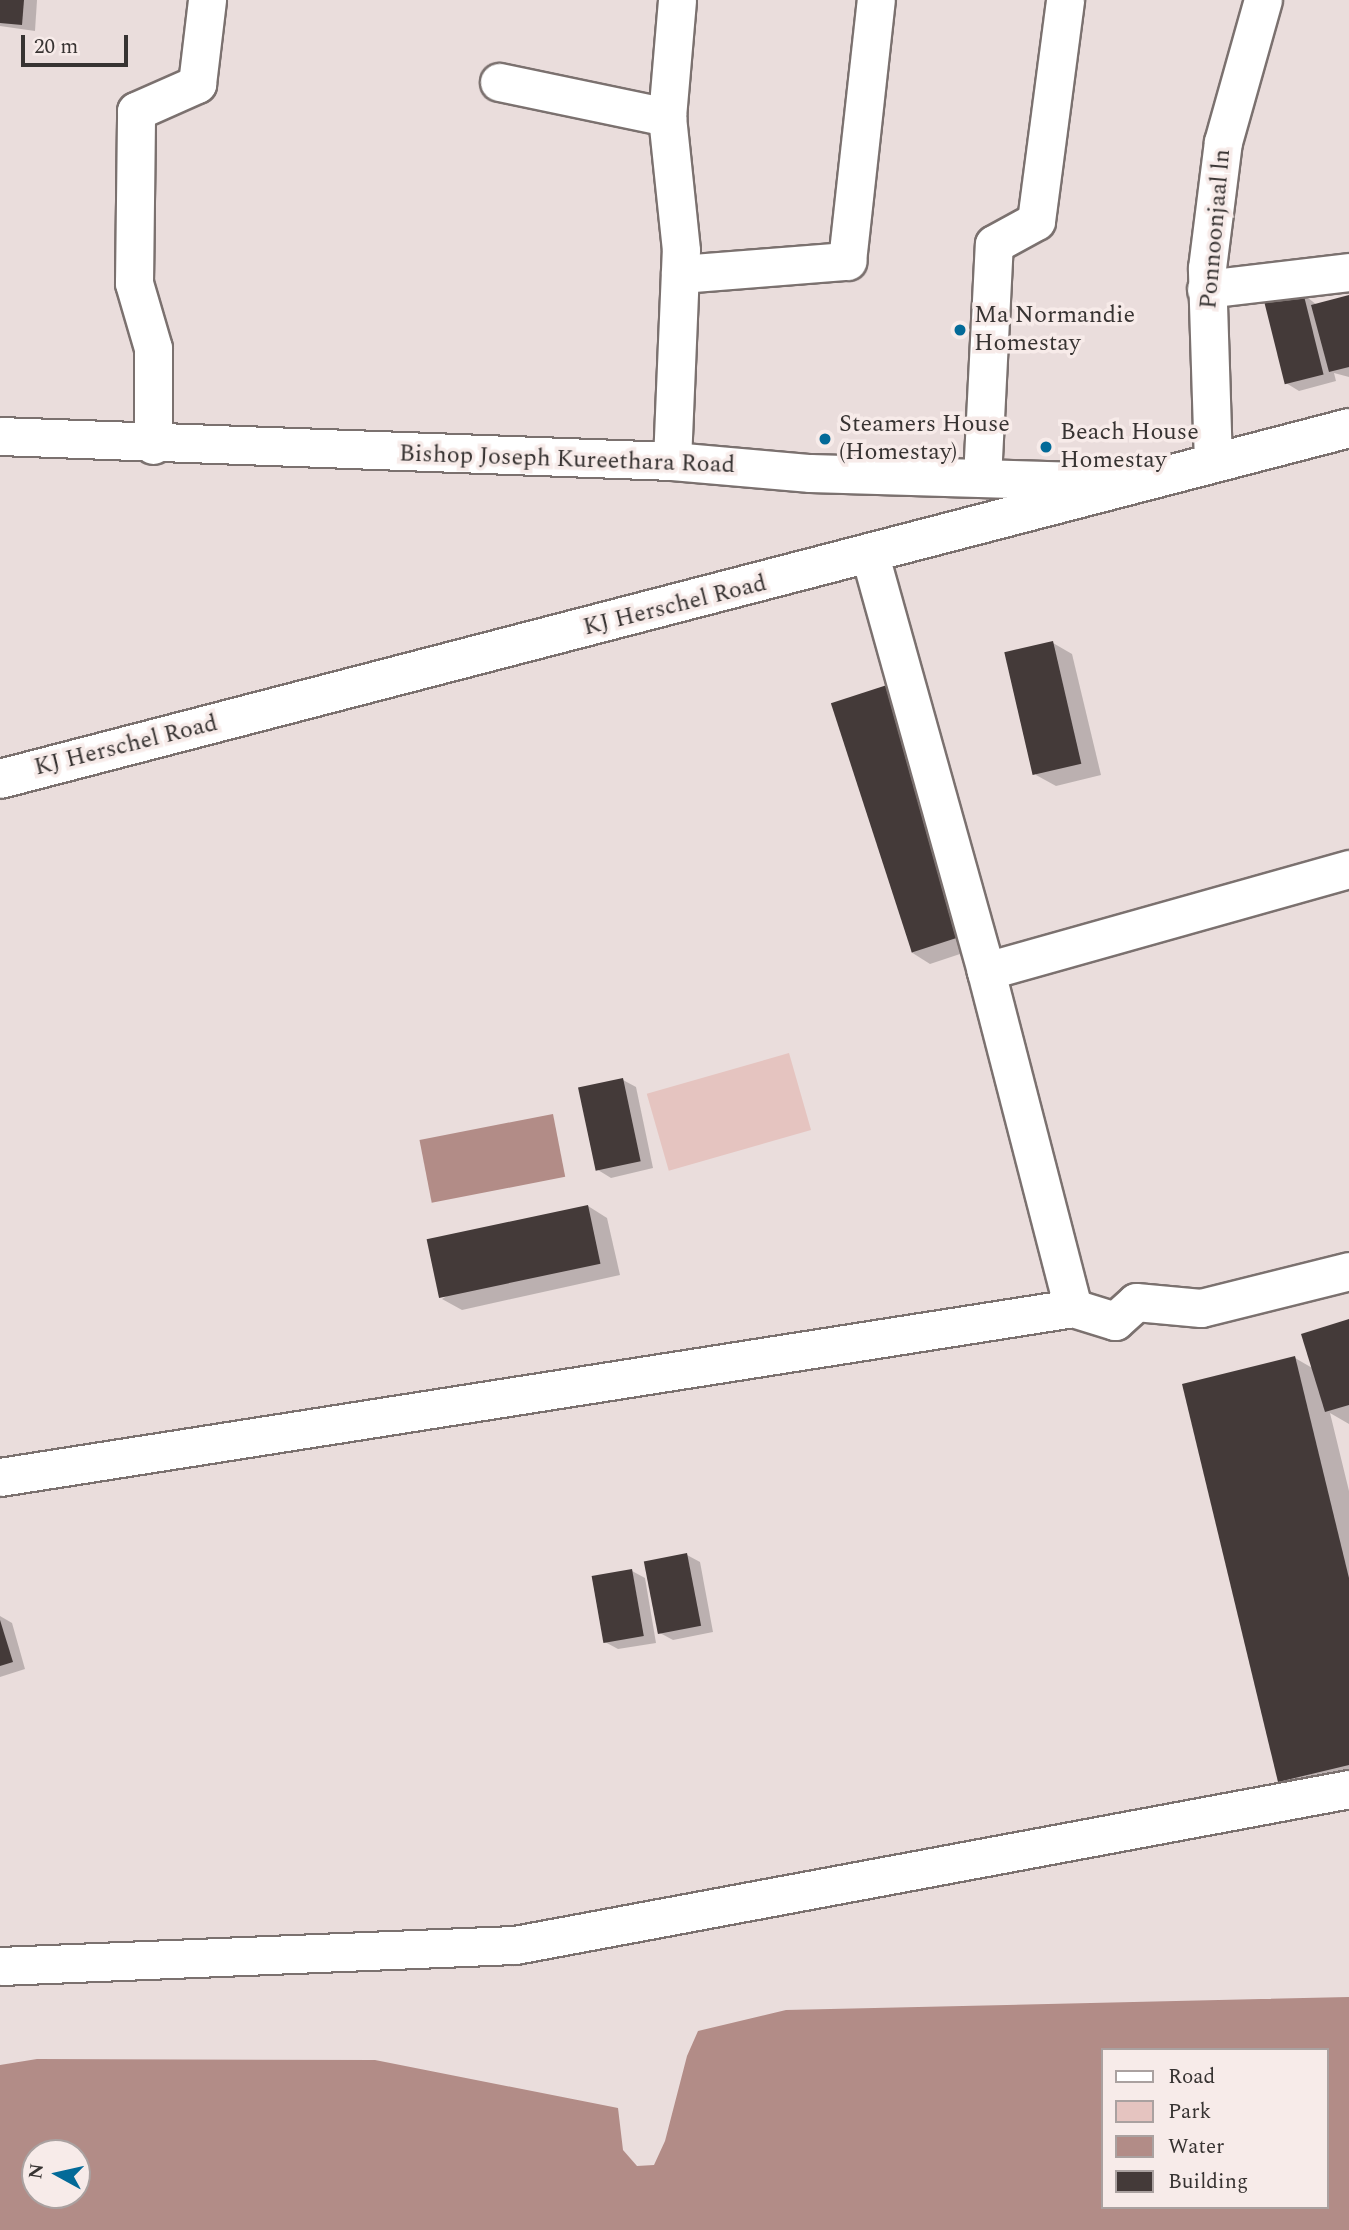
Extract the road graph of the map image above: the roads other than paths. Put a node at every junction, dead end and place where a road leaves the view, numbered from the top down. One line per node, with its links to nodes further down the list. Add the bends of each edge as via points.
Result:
1 (207, 0): 13 (street, via 197,84 136,111 134,282 153,348)
2 (677, 0): 7 (street)
3 (876, 0): 9 (street, via 847,261)
4 (1065, 0): 16 (street, via 1036,221 994,244)
5 (1263, 0): 10 (street, Ponnoonjaal ln, via 1223,142)
6 (499, 82): 7 (street)
7 (667, 117): 9 (street)
8 (1349, 272): 10 (street)
9 (680, 274): 14 (street)
10 (1206, 289): 15 (street, Ponnoonjaal ln)
11 (1349, 428): 15 (main road, KJ Herschel Road)
12 (0, 436): 13 (street, Bishop Joseph Kureethara Road)
13 (153, 445): 14 (street, Bishop Joseph Kureethara Road)
14 (672, 461): 16 (street, Bishop Joseph Kureethara Road, via 810,473)
15 (1213, 463): 17 (main road, KJ Herschel Road)
16 (982, 478): 17 (street, Bishop Joseph Kureethara Road)
17 (1133, 482): 18 (main road, KJ Herschel Road)
18 (870, 556): 19 (main road, KJ Herschel Road); 21 (street)
19 (0, 779)
20 (1349, 869): 21 (street)
21 (986, 971): 23 (street)
22 (1349, 1271): 23 (street, via 1201,1308 1136,1302 1115,1321)
23 (1073, 1308): 24 (street)
24 (0, 1477)
25 (1349, 1788): 26 (street, via 515,1945)
26 (0, 1966)

